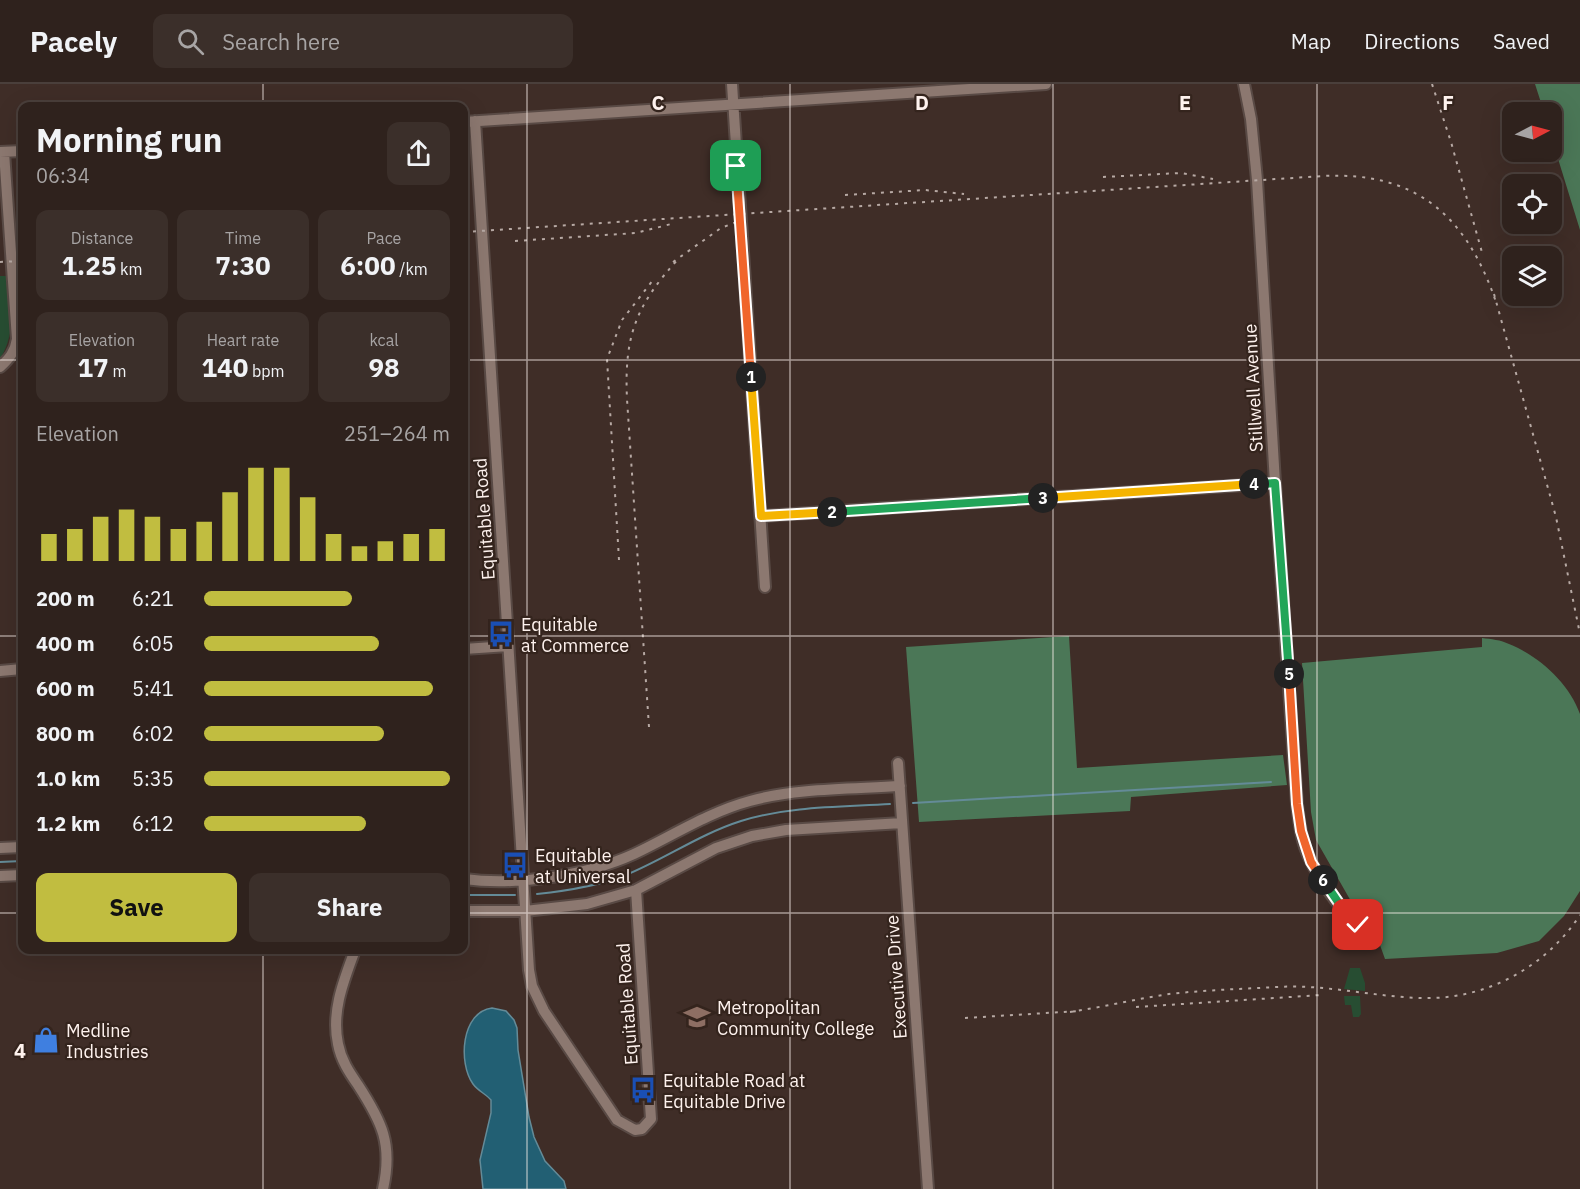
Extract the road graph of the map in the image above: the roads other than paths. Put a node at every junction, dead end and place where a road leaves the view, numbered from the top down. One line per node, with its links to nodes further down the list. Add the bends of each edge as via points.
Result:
1 (732, 84): 4 (street)
2 (1046, 84): 4 (street)
3 (1244, 84): 9 (street, Stillwell Avenue, via 1257,180)
4 (733, 104): 5 (street); 10 (street)
5 (469, 121): 12 (street, Equitable Road)
6 (18, 151): 7 (street)
7 (2, 152): 8 (street, via 17,339 10,357)
8 (0, 367)
9 (1275, 483): 10 (street); 28 (street, Stillwell Avenue, via 1301,831 1311,862)
10 (761, 516): 11 (street)
11 (765, 587)
12 (508, 646): 13 (street); 24 (street, Equitable Road)
13 (468, 649)
14 (18, 669): 15 (street)
15 (0, 671)
16 (898, 763): 17 (street, Executive Drive)
17 (900, 786): 18 (street, Executive Drive); 24 (street, via 750,801 721,810 608,865)
18 (902, 823): 25 (street, via 786,830 752,836 716,848); 31 (street, Executive Drive)
19 (18, 847): 20 (street)
20 (0, 848)
21 (18, 875): 22 (street)
22 (0, 876)
23 (468, 879): 24 (street)
24 (524, 879): 27 (street, Equitable Road)
25 (636, 890): 27 (street, via 587,904); 27 (street, Equitable Road, via 651,1119 642,1129 623,1125 610,1111 537,999 529,970)
26 (468, 911): 27 (street)
27 (525, 911)
28 (1358, 925)
29 (354, 954): 30 (street, via 339,1000 336,1035 346,1068 384,1130 387,1171)
30 (382, 1189)
31 (928, 1189)

